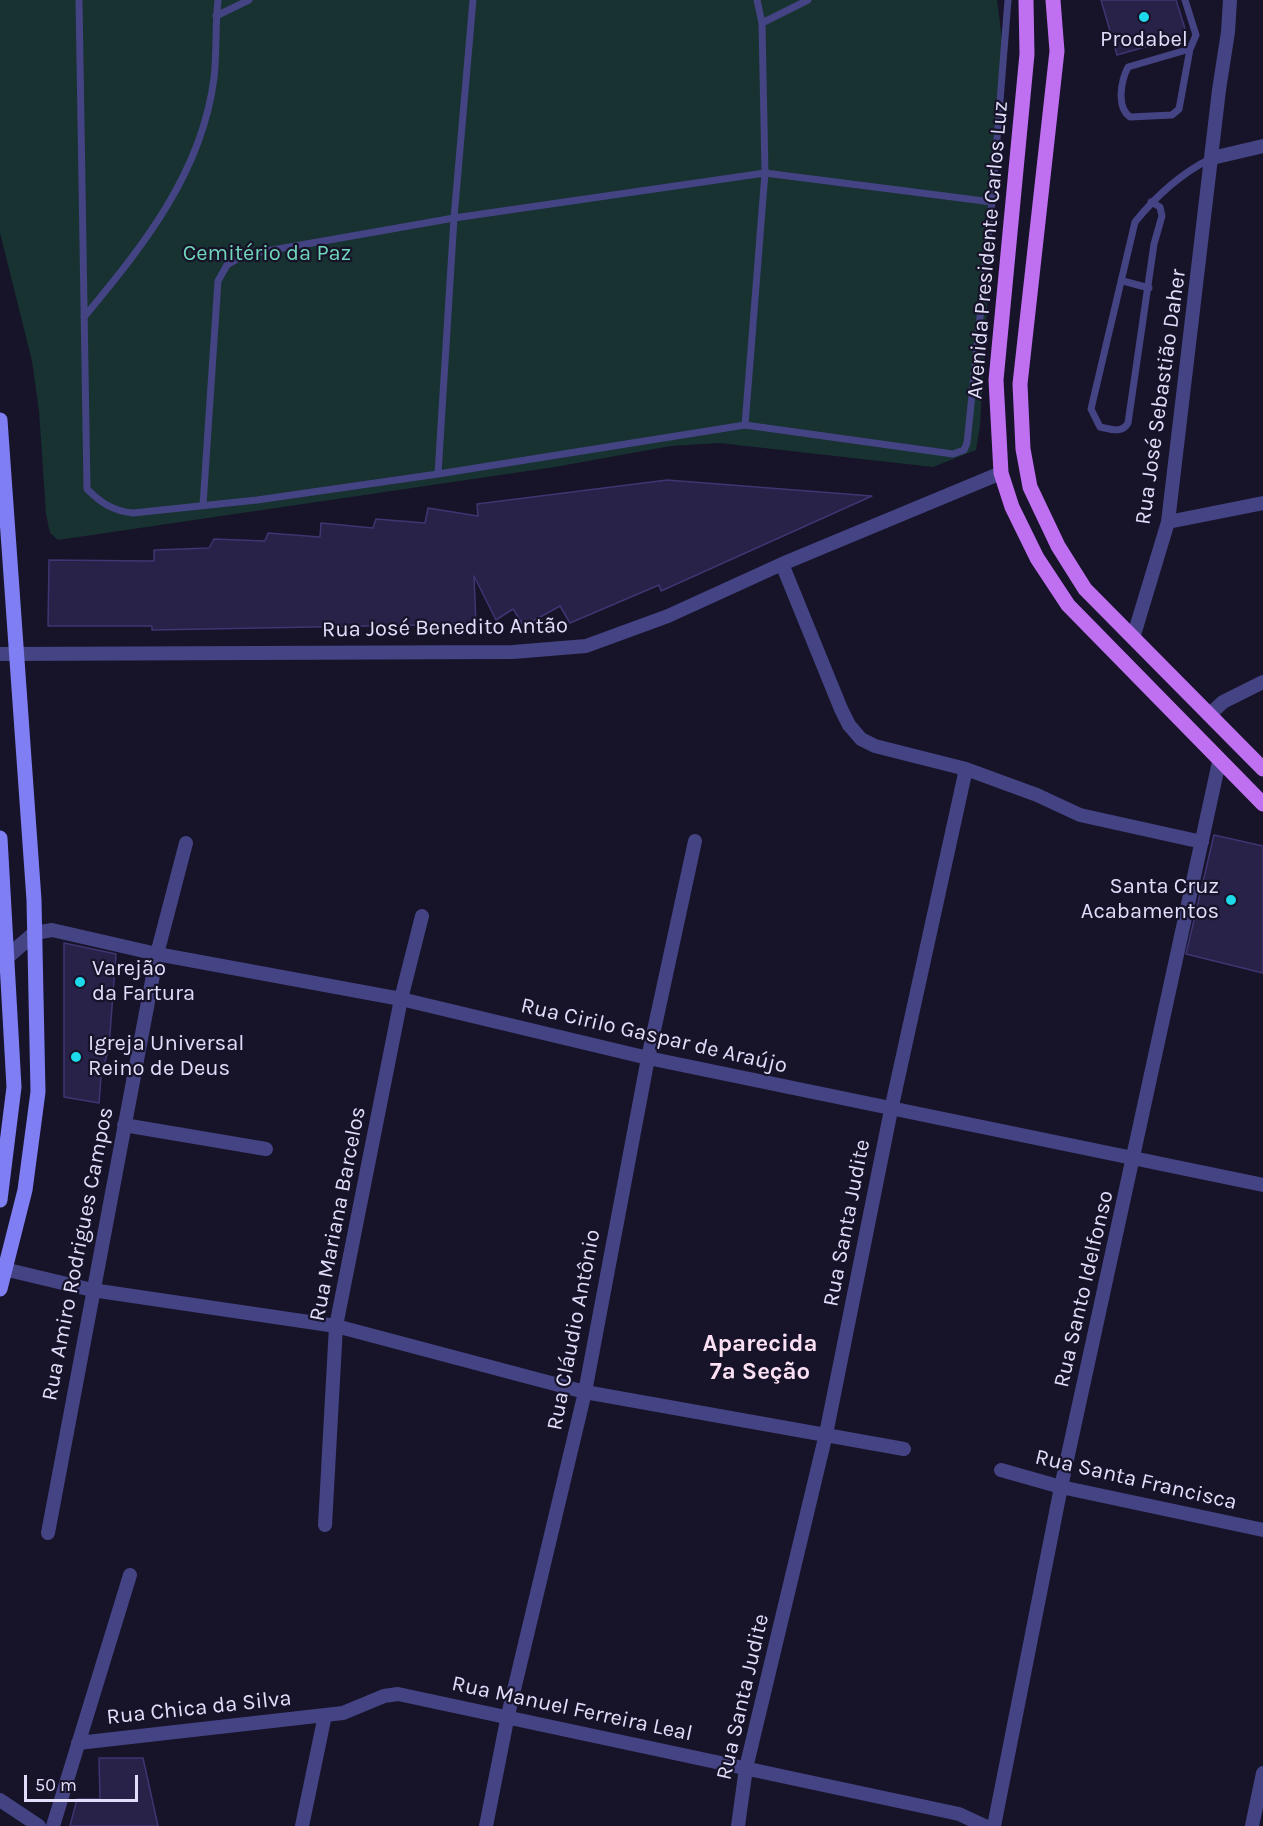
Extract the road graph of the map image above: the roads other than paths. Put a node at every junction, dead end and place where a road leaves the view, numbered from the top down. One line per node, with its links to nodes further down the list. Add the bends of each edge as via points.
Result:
1 (79, 0): 23 (lane)
2 (218, 0): 12 (lane)
3 (249, 0): 12 (lane)
4 (473, 0): 20 (lane)
5 (757, 0): 13 (lane)
6 (808, 0): 13 (lane)
7 (1008, 0): 18 (lane)
8 (1026, 0): 26 (main road, Avenida Presidente Carlos Luz, via 1027,54 996,380)
9 (1053, 0): 32 (main road, Avenida Presidente Carlos Luz, via 1057,51 1020,384 1023,449 1030,487 1058,546 1085,589)
10 (1185, 0): 14 (lane, via 1196,35)
11 (1230, 0): 16 (street, Rua José Sebastião Daher)
12 (216, 16): 23 (lane, via 214,77 208,111 182,180 143,246)
13 (762, 23): 17 (lane)
14 (1190, 49): 14 (lane, via 1128,67 1121,105 1124,113 1130,117 1175,113)
15 (1263, 146): 16 (street)
16 (1212, 158): 19 (lane, via 1179,177); 30 (street, Rua José Sebastião Daher)
17 (765, 173): 18 (lane); 20 (lane); 25 (lane)
18 (992, 202): 25 (lane, via 964,450 953,454)
19 (1151, 202): 21 (lane, via 1135,222); 22 (lane, via 1160,207 1162,216)
20 (454, 218): 27 (lane); 29 (lane, via 244,255 227,266 218,281)
21 (1123, 281): 22 (lane); 22 (lane, via 1091,409 1100,427 1118,430 1128,423)
22 (1149, 288)
23 (83, 318): 29 (lane, via 87,489 116,511 133,513)
24 (0, 420): 33 (main road)
25 (745, 425): 27 (lane)
26 (1001, 472): 31 (street, Rua José Benedito Antão); 37 (main road, Avenida Presidente Carlos Luz, via 1012,507 1037,558 1068,605)
27 (438, 474): 29 (lane)
28 (1263, 503): 30 (street)
29 (203, 505)
30 (1168, 522): 32 (street, Rua José Sebastião Daher)
31 (782, 564): 33 (street, Rua José Benedito Antão, via 668,616 586,646 513,652); 39 (street, via 849,725 861,739)
32 (1133, 638): 36 (main road, Avenida Presidente Carlos Luz)
33 (16, 653): 34 (street, Rua José Benedito Antão); 46 (main road)
34 (0, 654)
35 (1263, 682): 36 (street, via 1223,702)
36 (1209, 716): 38 (main road, Avenida Presidente Carlos Luz)
37 (1219, 762): 40 (main road, Avenida Presidente Carlos Luz); 43 (street, Rua Santo Idelfonso)
38 (1263, 768)
39 (966, 769): 43 (street, via 1080,815); 51 (street, Rua Santa Judite)
40 (1263, 804)
41 (0, 838): 48 (main road)
42 (695, 841): 50 (street, Rua Cláudio Antônio)
43 (1202, 842): 54 (street, Rua Santo Idelfonso)
44 (186, 843): 47 (street, Rua Amiro Rodrigues Campos)
45 (422, 916): 49 (street, Rua Mariana Barcelos)
46 (35, 933): 47 (street, Rua Cirilo Gaspar de Araújo, via 52,930); 48 (street); 57 (main road, via 38,1092 25,1190)
47 (157, 954): 49 (street, Rua Cirilo Gaspar de Araújo); 52 (street, Rua Amiro Rodrigues Campos)
48 (2, 957): 56 (main road, via 14,1087)
49 (401, 999): 50 (street, Rua Cirilo Gaspar de Araújo); 60 (street, Rua Mariana Barcelos)
50 (648, 1058): 51 (street, Rua Cirilo Gaspar de Araújo); 61 (street, Rua Cláudio Antônio)
51 (891, 1110): 54 (street, Rua Cirilo Gaspar de Araújo); 62 (street, Rua Santa Judite)
52 (124, 1125): 53 (street); 59 (street, Rua Amiro Rodrigues Campos)
53 (266, 1149)
54 (1135, 1157): 55 (street, Rua Cirilo Gaspar de Araújo); 65 (street, Rua Santo Idelfonso)
55 (1263, 1185)
56 (0, 1200)
57 (3, 1269): 58 (main road); 59 (street)
58 (0, 1289)
59 (92, 1290): 60 (street); 68 (street, Rua Amiro Rodrigues Campos)
60 (336, 1326): 61 (street); 66 (street, Rua Mariana Barcelos)
61 (585, 1392): 62 (street); 71 (street, Rua Cláudio Antônio)
62 (826, 1434): 63 (street); 73 (street, Rua Santa Judite)
63 (904, 1449)
64 (1001, 1470): 65 (street, Rua Santa Francisca)
65 (1061, 1487): 67 (street, Rua Santa Francisca); 82 (street, Rua Santo Idelfonso)
66 (325, 1525)
67 (1263, 1530)
68 (48, 1533)
69 (130, 1575): 72 (street)
70 (326, 1715): 71 (street, Rua Manuel Ferreira Leal, via 398,1694); 72 (street, Rua Chica da Silva); 78 (street)
71 (508, 1715): 73 (street, Rua Manuel Ferreira Leal); 79 (street, Rua Cláudio Antônio)
72 (78, 1743): 77 (street)
73 (746, 1768): 80 (street, Rua Santa Judite); 81 (street, Rua Manuel Ferreira Leal, via 959,1814)
74 (1263, 1773): 83 (street)
75 (0, 1800): 76 (street)
76 (39, 1826)
77 (53, 1826)
78 (302, 1826)
79 (486, 1826)
80 (738, 1826)
81 (985, 1826)
82 (994, 1826)
83 (1252, 1826)

